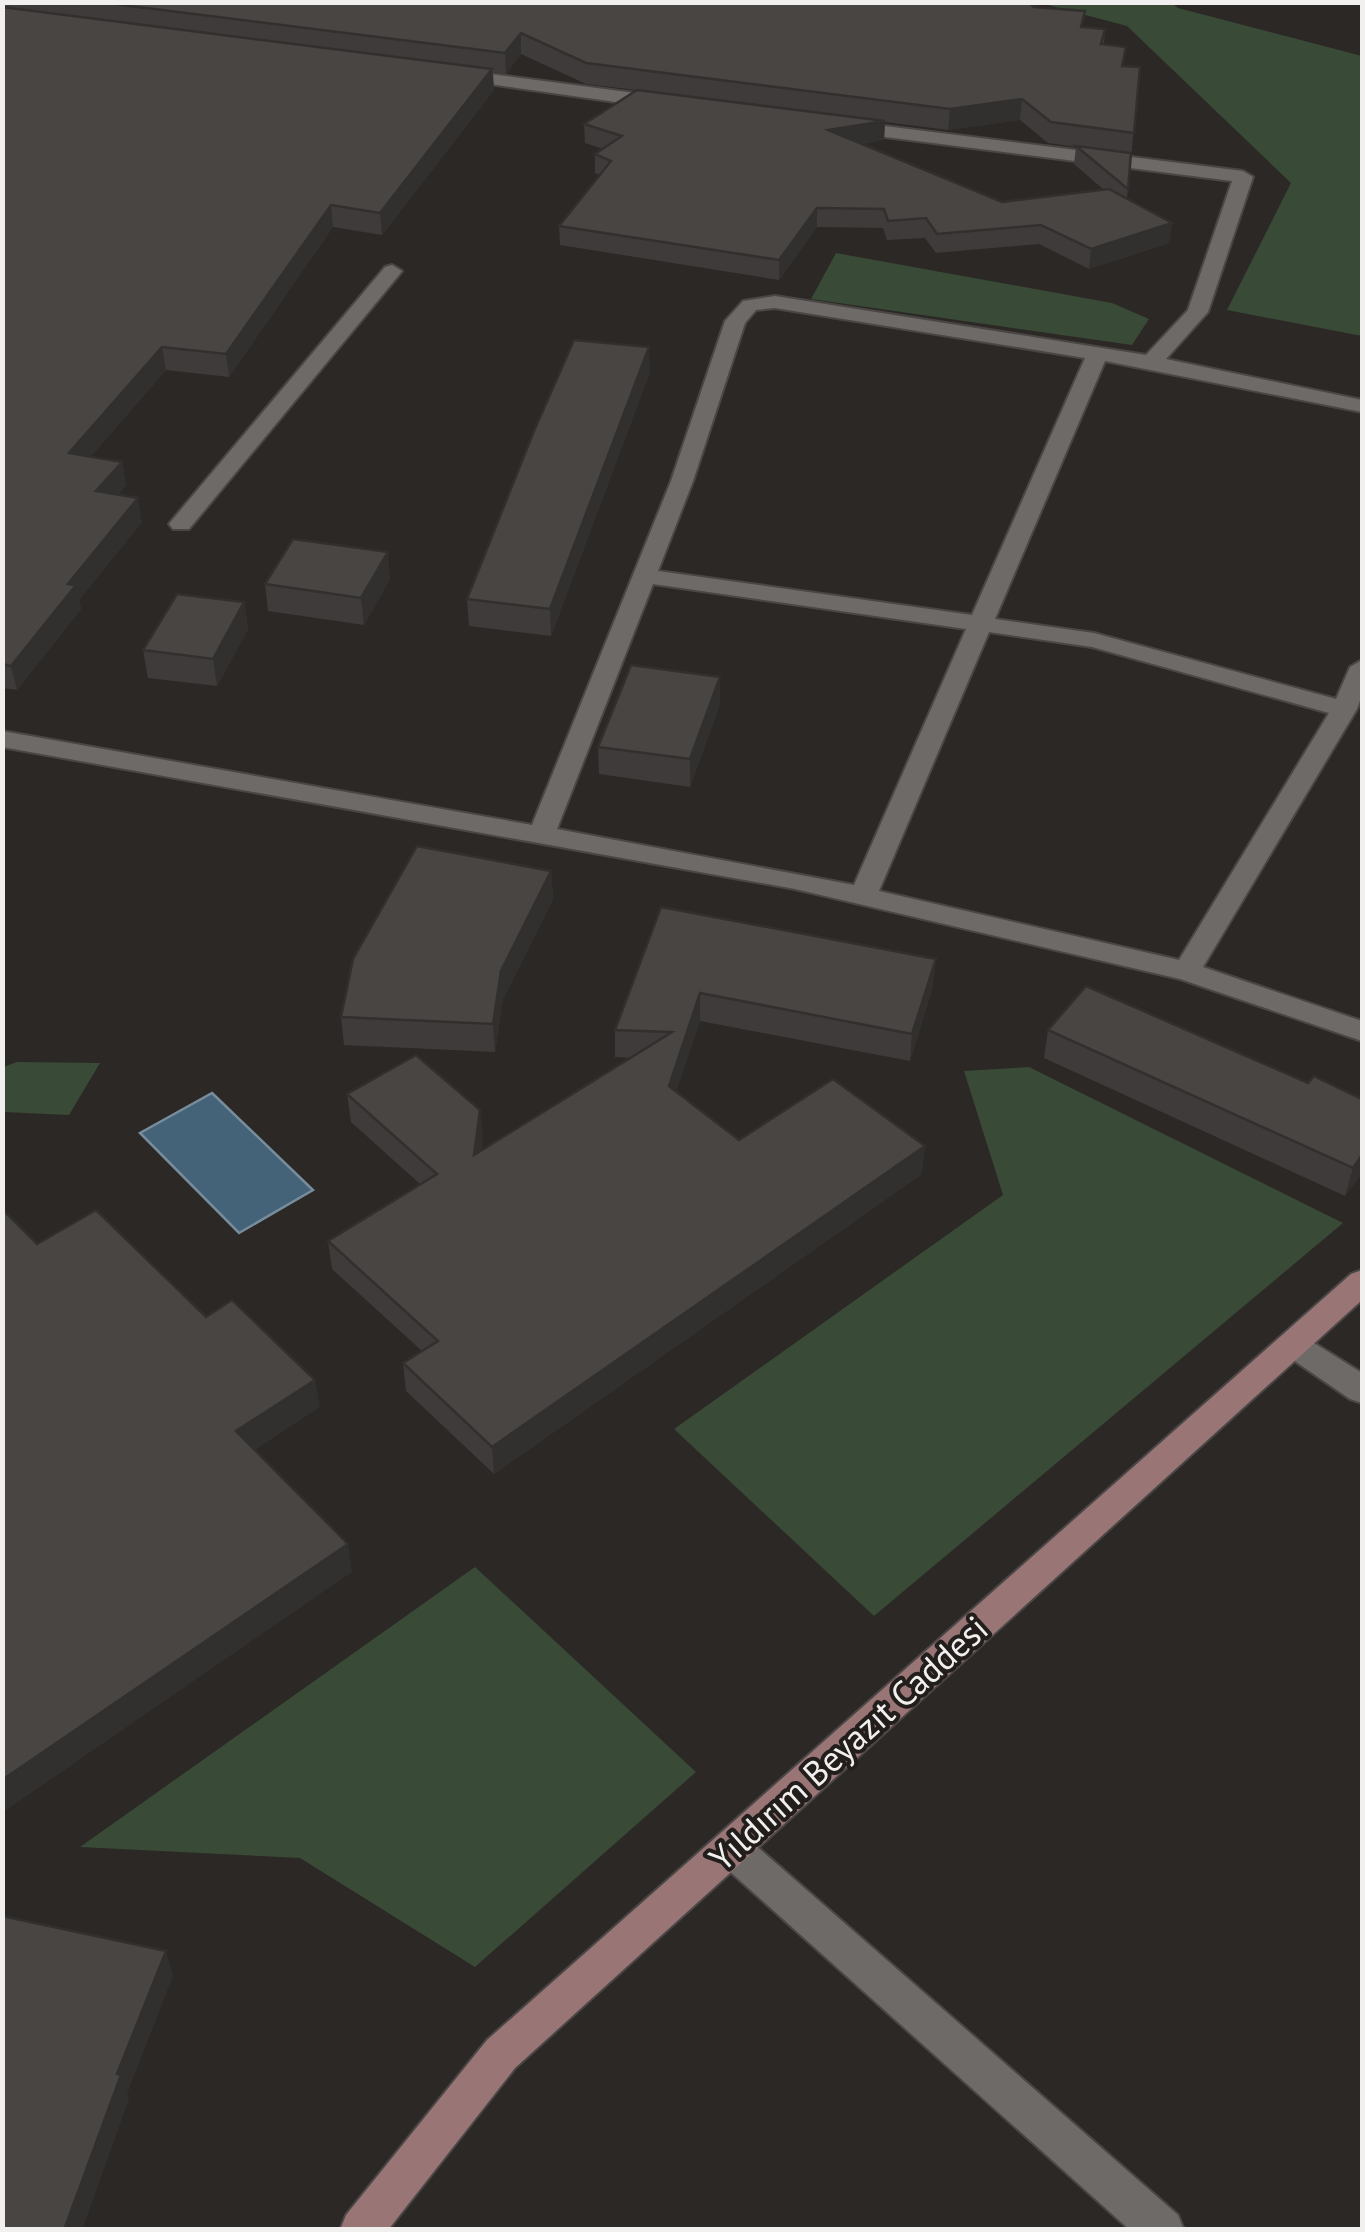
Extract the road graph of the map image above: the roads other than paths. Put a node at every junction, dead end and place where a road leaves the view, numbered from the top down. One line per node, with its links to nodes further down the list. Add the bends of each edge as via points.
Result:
1 (430, 71): 2 (street)
2 (692, 106)
3 (824, 124): 6 (street, via 1243,177 1198,312)
4 (392, 271): 8 (street)
5 (1098, 352): 6 (street); 9 (street, via 775,302 750,305 735,321); 10 (street)
6 (1151, 362): 7 (street)
7 (1362, 406)
8 (180, 524)
9 (644, 576): 10 (street); 14 (street)
10 (982, 621): 12 (street, via 1094,640); 15 (street)
11 (1362, 668): 12 (street)
12 (1344, 709): 16 (street)
13 (2, 738): 14 (street)
14 (541, 834): 15 (street)
15 (863, 896): 16 (street)
16 (1186, 971): 17 (street)
17 (1362, 1030)
18 (1362, 1282): 19 (street, Yıldırım Beyazıt Caddesi)
19 (1295, 1344): 20 (street); 21 (street, Yıldırım Beyazıt Caddesi)
20 (1362, 1390)
21 (731, 1848): 22 (street, Yıldırım Beyazıt Caddesi, via 501,2054); 23 (street)
22 (361, 2230)
23 (1164, 2230)

